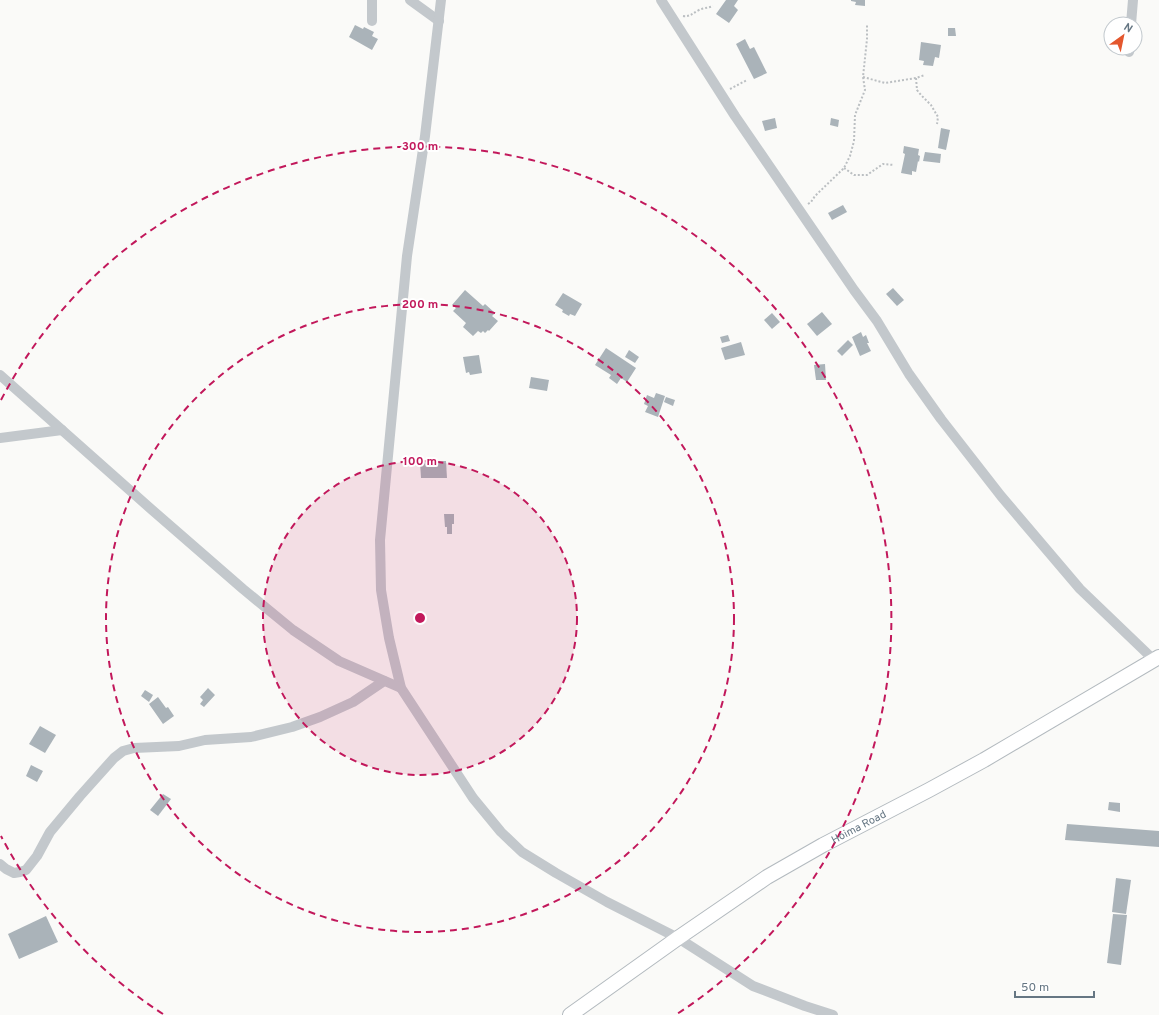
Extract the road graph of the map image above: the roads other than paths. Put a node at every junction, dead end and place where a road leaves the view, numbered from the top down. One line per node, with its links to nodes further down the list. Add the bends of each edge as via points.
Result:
1 (372, 0): 7 (street)
2 (410, 0): 8 (street)
3 (441, 0): 8 (street)
4 (661, 0): 12 (street, via 722,97 877,321 909,374 941,419 1001,496 1080,589)
5 (1133, 0): 6 (street)
6 (1132, 16)
7 (372, 21)
8 (439, 21): 14 (street, via 425,136 406,256 380,540 380,590)
9 (0, 374): 10 (street)
10 (62, 430): 11 (street); 13 (street, via 293,630 339,661)
11 (0, 438)
12 (1156, 659): 16 (main road, Hoima Road, via 977,764 823,844)
13 (384, 681): 14 (street); 15 (street, via 353,702 292,727 251,737 205,740 179,746 134,748 123,751 50,832 26,870 14,873)
14 (401, 688): 16 (street, via 473,798 501,832 522,852 556,874)
15 (0, 864)
16 (678, 938): 17 (main road, Hoima Road); 18 (street, via 753,986)
17 (570, 1015)
18 (833, 1015)

